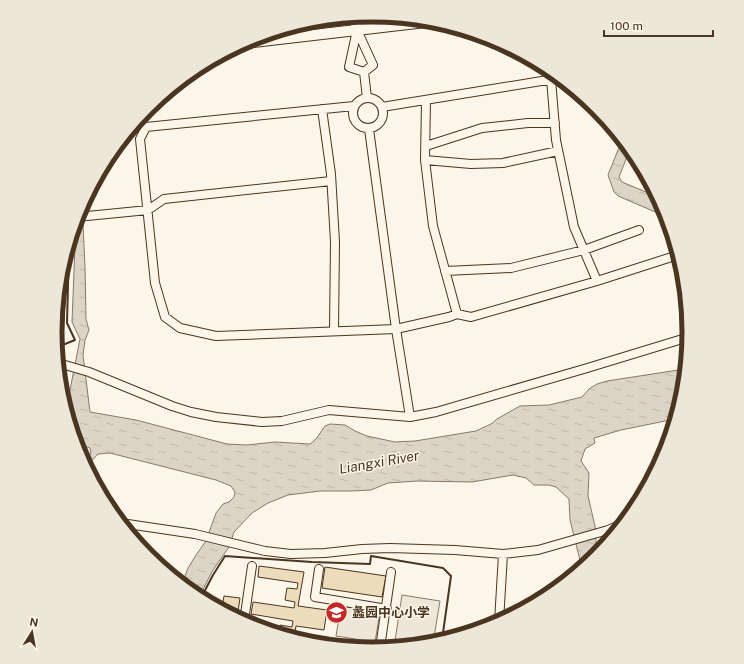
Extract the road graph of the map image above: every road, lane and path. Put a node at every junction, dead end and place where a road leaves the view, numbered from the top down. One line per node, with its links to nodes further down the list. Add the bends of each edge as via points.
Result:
1 (355, 23): 3 (main road)
2 (405, 24): 3 (main road)
3 (357, 30): 4 (main road); 5 (street, via 374,66); 5 (street, via 349,67)
4 (266, 40)
5 (364, 72): 8 (street)
6 (552, 80): 9 (street)
7 (556, 82): 13 (street)
8 (366, 98): 10 (street); 11 (street, via 376,100)
9 (426, 100): 11 (street); 15 (street)
10 (354, 106): 12 (street); 14 (street, via 352,112 355,122)
11 (382, 107): 14 (street, via 381,121)
12 (322, 109): 18 (street); 19 (street, via 146,127 140,139)
13 (555, 123): 15 (street, via 482,128); 16 (street)
14 (369, 129): 27 (street)
15 (426, 146): 17 (street)
16 (558, 151): 17 (street, via 503,163 471,164); 22 (street, via 574,227)
17 (425, 160): 24 (street, via 433,226)
18 (331, 181): 19 (street, via 164,200); 28 (street, via 335,242)
19 (148, 210): 20 (street); 28 (street, via 155,283 165,317 180,328 216,336)
20 (85, 216)
21 (639, 230): 22 (street)
22 (584, 250): 24 (street, via 511,268); 25 (street)
23 (672, 258): 25 (street)
24 (445, 271): 26 (street)
25 (598, 282): 26 (street, via 471,317)
26 (457, 314): 27 (street)
27 (396, 329): 28 (street); 31 (street)
28 (334, 331)
29 (682, 339): 31 (street, via 436,412)
30 (64, 364): 31 (street, via 172,406 216,417 262,422 282,421 329,410)
31 (410, 417)
32 (129, 524): 34 (street, via 195,534 265,551 291,554 325,554 390,548)
33 (612, 528): 34 (street, via 538,550)
34 (503, 554): 40 (street)
35 (252, 566): 39 (street)
36 (319, 569): 38 (street, via 315,597)
37 (391, 572): 38 (street)
38 (387, 609): 41 (street)
39 (245, 614)
40 (499, 614)
41 (381, 642)

